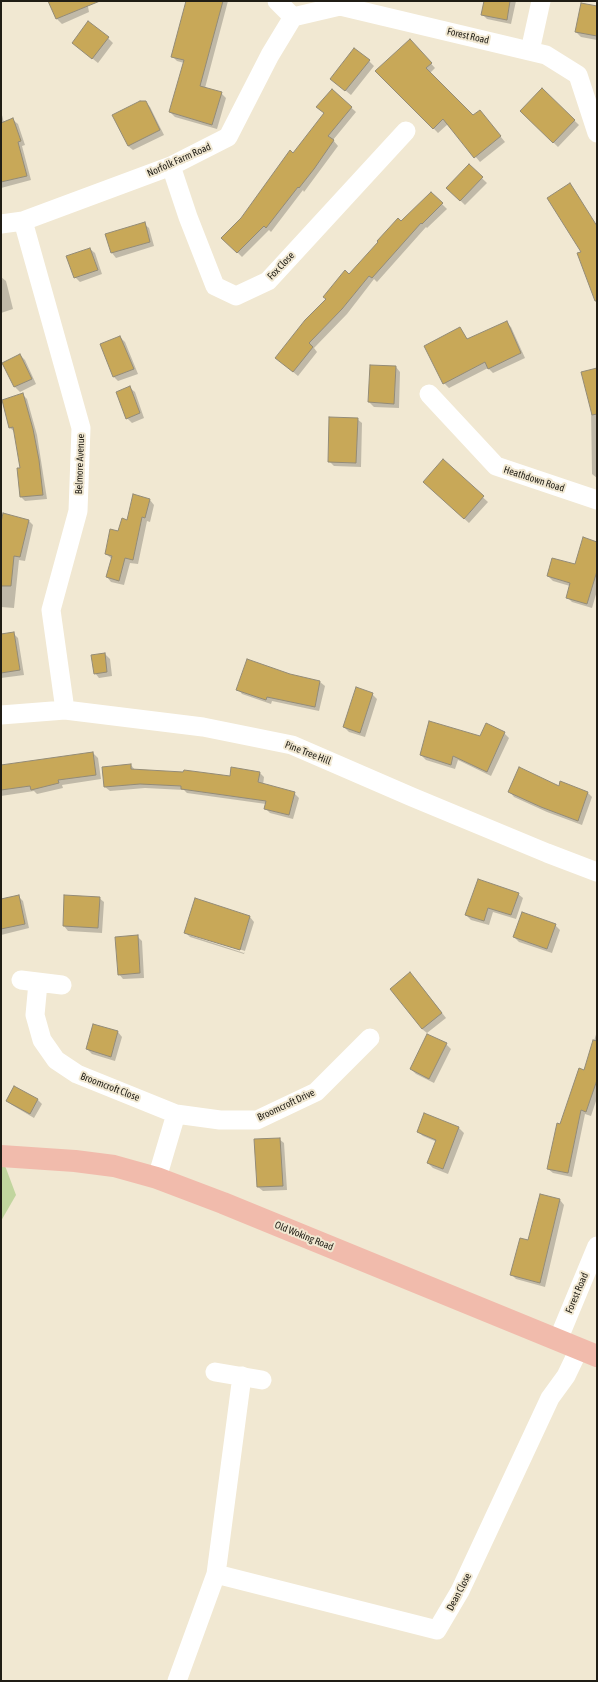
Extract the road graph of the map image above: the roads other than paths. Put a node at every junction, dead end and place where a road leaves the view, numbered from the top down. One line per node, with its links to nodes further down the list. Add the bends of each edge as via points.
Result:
1 (277, 1): 3 (street)
2 (541, 1): 4 (street)
3 (293, 17): 4 (street, Forest Road, via 340,6); 7 (street, Norfolk Farm Road, via 270,55 228,137)
4 (530, 51): 6 (street, Forest Road, via 546,55 578,75)
5 (406, 131): 7 (street, Fox Close, via 268,280 236,296 215,286)
6 (597, 133)
7 (171, 166): 8 (street, Norfolk Farm Road)
8 (23, 221): 9 (street, Norfolk Farm Road); 12 (street, Belmore Avenue, via 81,428 78,511 51,610)
9 (1, 224)
10 (429, 394): 11 (street, Heathdown Road, via 496,466)
11 (597, 500)
12 (65, 710): 13 (street, Pine Tree Hill); 14 (street, Pine Tree Hill, via 203,727 292,745)
13 (1, 715)
14 (597, 872)
15 (62, 985): 17 (street, Broomcroft Close, via 29,981 42,1040 56,1060 77,1074)
16 (370, 1038): 17 (street, Broomcroft Drive, via 316,1092 257,1120 220,1120)
17 (176, 1114): 19 (street)
18 (1, 1156): 19 (main road, Old Woking Road, via 114,1166)
19 (156, 1178): 21 (main road, Old Woking Road)
20 (597, 1246): 21 (street, Forest Road)
21 (558, 1340): 22 (main road, Old Woking Road)
22 (588, 1352): 26 (street, Dean Close, via 550,1398 460,1592 437,1630)
23 (215, 1372): 24 (street)
24 (242, 1376): 25 (street); 26 (street)
25 (262, 1380)
26 (216, 1574): 27 (street)
27 (177, 1681)

